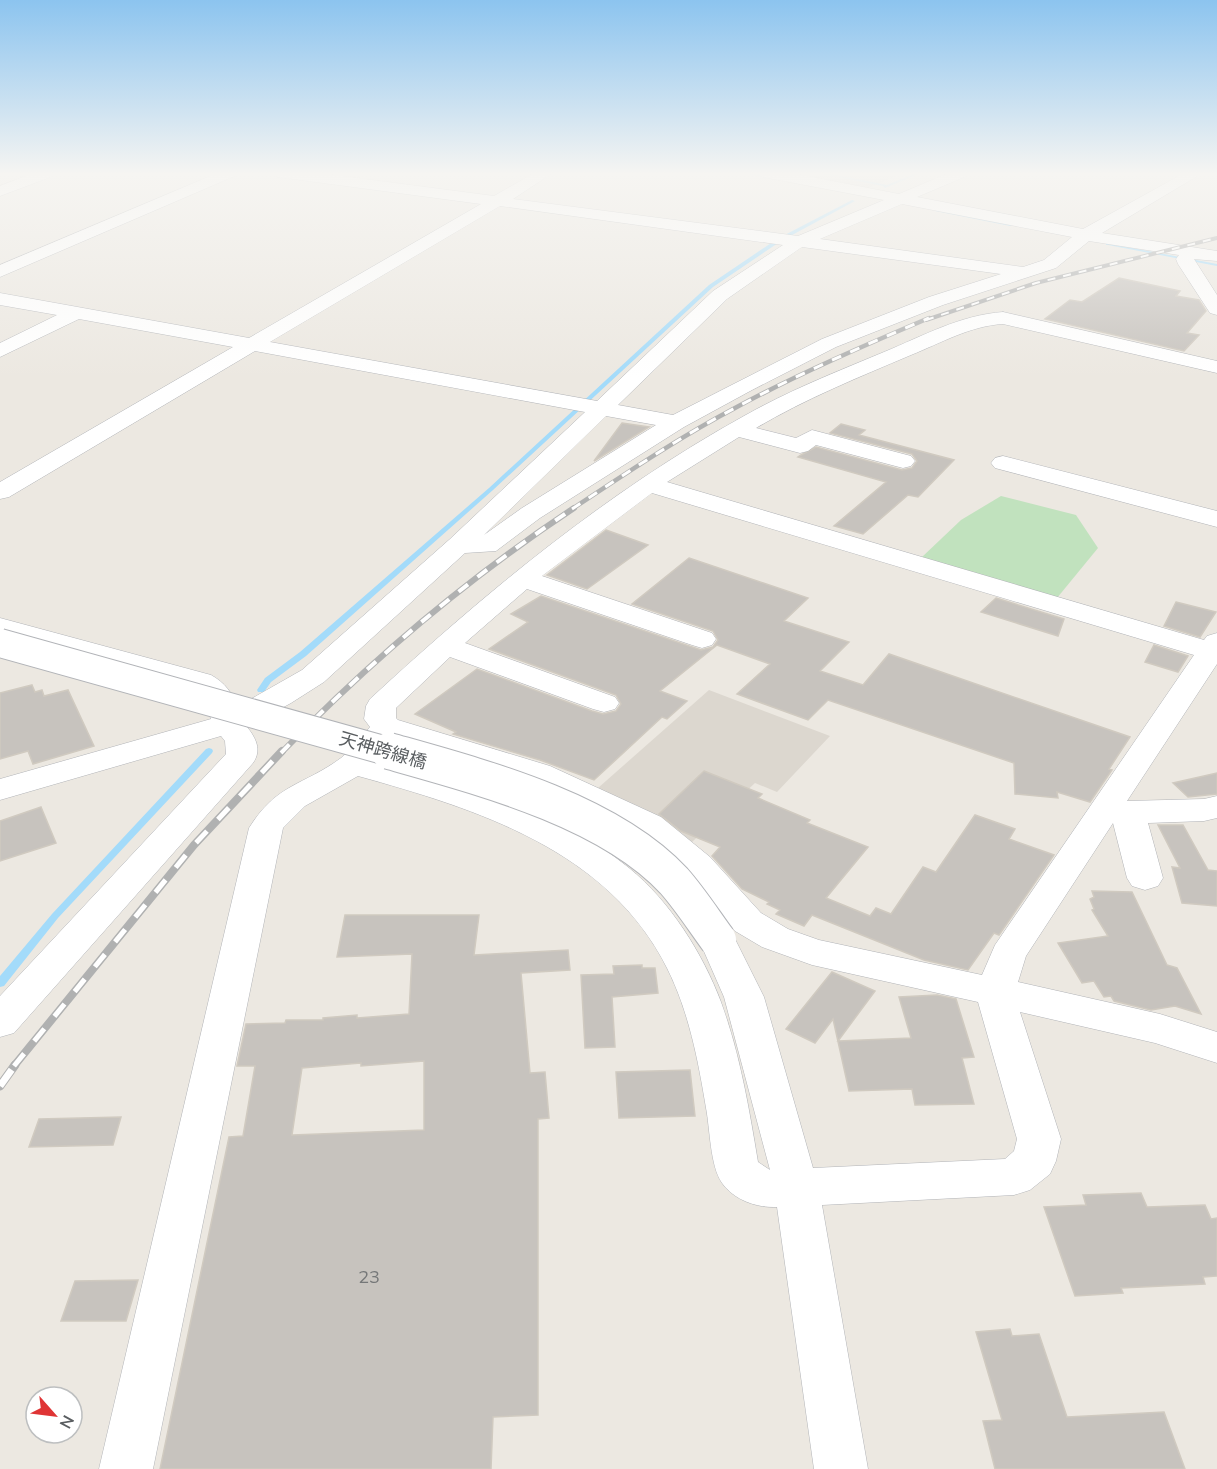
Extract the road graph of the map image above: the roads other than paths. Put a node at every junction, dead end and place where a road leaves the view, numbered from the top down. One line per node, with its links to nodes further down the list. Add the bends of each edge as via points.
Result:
1 (73, 241): 10 (street)
2 (430, 241): 15 (street)
3 (776, 241): 7 (street)
4 (790, 241): 7 (street)
5 (1078, 241): 11 (street, via 1050,264)
6 (1121, 241): 8 (street)
7 (786, 242): 11 (street); 18 (street)
8 (1190, 251): 9 (street); 13 (street, via 1185,259 1187,264)
9 (1217, 256)
10 (0, 272)
11 (1024, 272): 19 (street, via 829,343)
12 (0, 299): 14 (street)
13 (1217, 309)
14 (77, 313): 15 (street); 16 (street)
15 (253, 345): 18 (street); 24 (street)
16 (0, 351)
17 (1217, 367): 20 (street, via 1003,318 988,318 850,374)
18 (592, 406): 19 (street); 26 (street)
19 (676, 422): 26 (street, via 487,545)
20 (737, 430): 21 (street, via 800,446 812,437); 23 (street)
21 (903, 461)
22 (1003, 463): 25 (street)
23 (648, 484): 27 (street); 32 (street)
24 (0, 492)
25 (1217, 519)
26 (459, 545): 34 (street, via 313,676)
27 (523, 579): 29 (street); 31 (street)
28 (0, 626): 34 (street, via 200,681 218,696)
29 (702, 639)
30 (0, 643): 44 (street, 天神跨線橋, bridge, via 471,774 589,819 633,846 674,881 718,940 744,997)
31 (444, 645): 33 (street); 35 (street, via 381,706 380,719)
32 (1213, 653): 39 (street)
33 (604, 703)
34 (228, 724): 37 (street); 42 (street, via 240,740 242,756)
35 (387, 727): 36 (street); 41 (street, via 538,773 649,825 698,865 748,922 775,938 812,952)
36 (353, 764): 44 (street, via 504,813 574,846 621,880 668,934 701,1001 738,1171 762,1189); 45 (street, via 289,802 271,817 266,828)
37 (0, 790)
38 (1217, 807): 39 (street)
39 (1118, 809): 40 (street); 41 (street, via 1008,954)
40 (1145, 878)
41 (995, 993): 43 (street, via 1160,1029); 44 (street, via 1039,1139 1034,1161 1014,1177)
42 (0, 1022)
43 (1217, 1048)
44 (797, 1189): 46 (street, 天神跨線橋)
45 (126, 1469)
46 (841, 1469)

